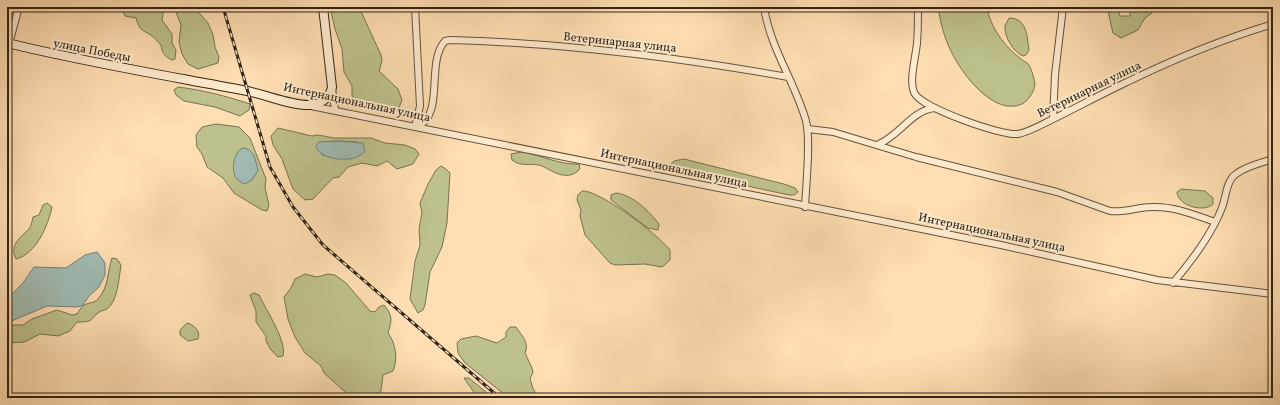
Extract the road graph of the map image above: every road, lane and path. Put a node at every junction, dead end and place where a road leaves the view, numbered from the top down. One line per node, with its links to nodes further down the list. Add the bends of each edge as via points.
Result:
1 (19, 7): 8 (street, улица Победы)
2 (323, 7): 11 (street)
3 (415, 7): 16 (street, via 420,106)
4 (764, 7): 10 (street, via 767,24)
5 (918, 7): 13 (street, Ветеринарная улица, via 912,87 915,94)
6 (1063, 7): 15 (street)
7 (1273, 24): 15 (street, Ветеринарная улица, via 1234,36 1178,59)
8 (8, 44): 9 (street, улица Победы, via 104,66)
9 (171, 77): 12 (street, Интернациональная улица)
10 (788, 77): 16 (street, Ветеринарная улица, via 637,53 499,41 450,40 446,41 438,52 433,106 429,117); 17 (street)
11 (332, 87): 12 (street, via 329,95 321,102); 14 (street)
12 (305, 105): 14 (street, Интернациональная улица)
13 (935, 108): 15 (street, Ветеринарная улица, via 993,131 1005,133 1026,132); 18 (street, via 922,112 891,138)
14 (335, 110): 16 (street, Интернациональная улица)
15 (1053, 119)
16 (415, 127): 20 (street, Интернациональная улица)
17 (808, 129): 18 (street, via 834,132); 20 (street)
18 (879, 144): 21 (street, via 916,157 1058,192 1110,211 1160,207 1178,209)
19 (1273, 159): 21 (street, via 1235,174 1229,182)
20 (805, 207): 22 (street, Интернациональная улица, via 1001,245)
21 (1215, 222): 22 (street)
22 (1173, 283): 23 (street, Интернациональная улица)
23 (1273, 294)

